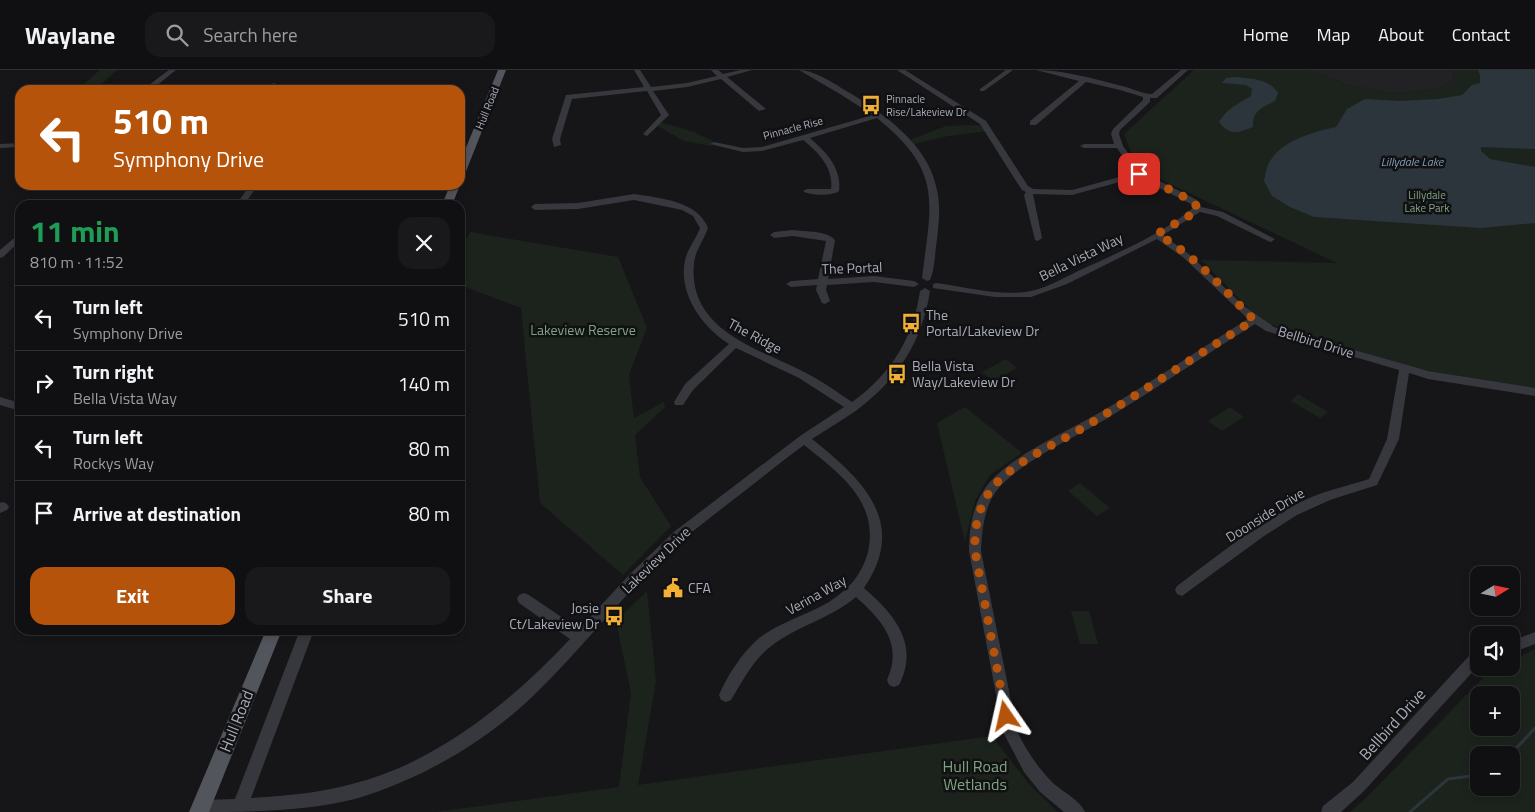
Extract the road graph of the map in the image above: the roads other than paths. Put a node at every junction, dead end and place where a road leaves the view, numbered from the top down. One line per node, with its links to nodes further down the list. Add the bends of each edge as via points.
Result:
1 (173, 70): 13 (street)
2 (502, 70): 28 (main road, Hull Road)
3 (637, 70): 14 (street)
4 (714, 70): 11 (street)
5 (750, 70): 11 (street)
6 (802, 70): 18 (street, via 850,96)
7 (900, 70): 32 (street, via 983,123 1020,181)
8 (1010, 70): 15 (street)
9 (1039, 70): 12 (street)
10 (1185, 70): 16 (street, via 1160,93)
11 (722, 77): 14 (street, via 687,85); 17 (street)
12 (1084, 80): 16 (street); 19 (street)
13 (153, 85)
14 (648, 88): 20 (street, via 664,115); 24 (street, via 569,97)
15 (982, 90)
16 (1146, 96): 27 (street, via 1147,100 1117,129 1115,134)
17 (762, 109)
18 (877, 116): 21 (street, Pinnacle Rise); 42 (street, via 911,146 932,186 935,204)
19 (1033, 123)
20 (646, 134)
21 (806, 137): 23 (street, Pinnacle Rise, via 752,150); 31 (street, via 830,167)
22 (15, 144): 25 (street)
23 (714, 144)
24 (557, 145)
25 (0, 146)
26 (1081, 146): 27 (street)
27 (1119, 146): 29 (street)
28 (465, 161)
29 (1139, 174): 32 (street, via 1072,193); 35 (street, via 1194,202)
30 (807, 191): 31 (street)
31 (835, 191): 33 (street)
32 (1030, 191): 38 (street, via 1028,196)
33 (845, 196)
34 (535, 207): 50 (street, The Ridge, via 578,206 634,197 666,202 696,214 704,228 691,252 692,292 707,321 721,336)
35 (1198, 209): 36 (street, Bella Vista Way); 39 (street, via 1220,214)
36 (1157, 234): 46 (street, Bella Vista Way, via 1056,286 1034,293); 49 (street, Bellbird Drive, via 1199,265)
37 (774, 235): 43 (street, via 793,233 832,240)
38 (1038, 238)
39 (1271, 239)
40 (15, 241): 41 (street)
41 (0, 255)
42 (927, 278): 45 (street); 46 (street)
43 (823, 281): 44 (street, The Portal); 45 (street, The Portal, via 874,279); 48 (street, via 821,290)
44 (790, 284)
45 (914, 284): 47 (street)
46 (936, 286): 47 (street)
47 (925, 291): 56 (street, Lakeview Drive, via 919,322 901,362)
48 (825, 301)
49 (1254, 320): 51 (street, Bellbird Drive, via 1270,329); 71 (street, via 1006,473 980,509 974,531 975,551 1010,732 1039,781)
50 (735, 344): 53 (street, via 689,387); 56 (street, The Ridge, via 797,372)
51 (1404, 369): 52 (street, Bellbird Drive); 59 (street, Doonside Drive, via 1393,439 1373,482 1312,502 1287,516 1252,537)
52 (1535, 392)
53 (678, 402)
54 (1, 403): 55 (street)
55 (15, 406)
56 (853, 408): 57 (street, Lakeview Drive)
57 (804, 438): 58 (street, Verina Way, via 850,476 873,511 877,529 876,550); 63 (street, Lakeview Drive, via 674,540)
58 (858, 590): 67 (street, via 876,605 895,637 900,651 900,666); 68 (street, Verina Way, via 762,645)
59 (1182, 590)
60 (524, 599): 63 (street)
61 (272, 635): 70 (main road, Hull Road)
62 (305, 635): 69 (street)
63 (580, 638): 69 (street, Lakeview Drive, via 526,693 493,720 456,745 400,775 333,796 289,804)
64 (1535, 638): 65 (street)
65 (1520, 644)
66 (1470, 664): 72 (street, Bellbird Drive, via 1358,787)
67 (894, 680)
68 (726, 695)
69 (240, 807): 70 (street, Lakeview Drive)
70 (200, 810)
71 (1077, 812)
72 (1329, 812)

